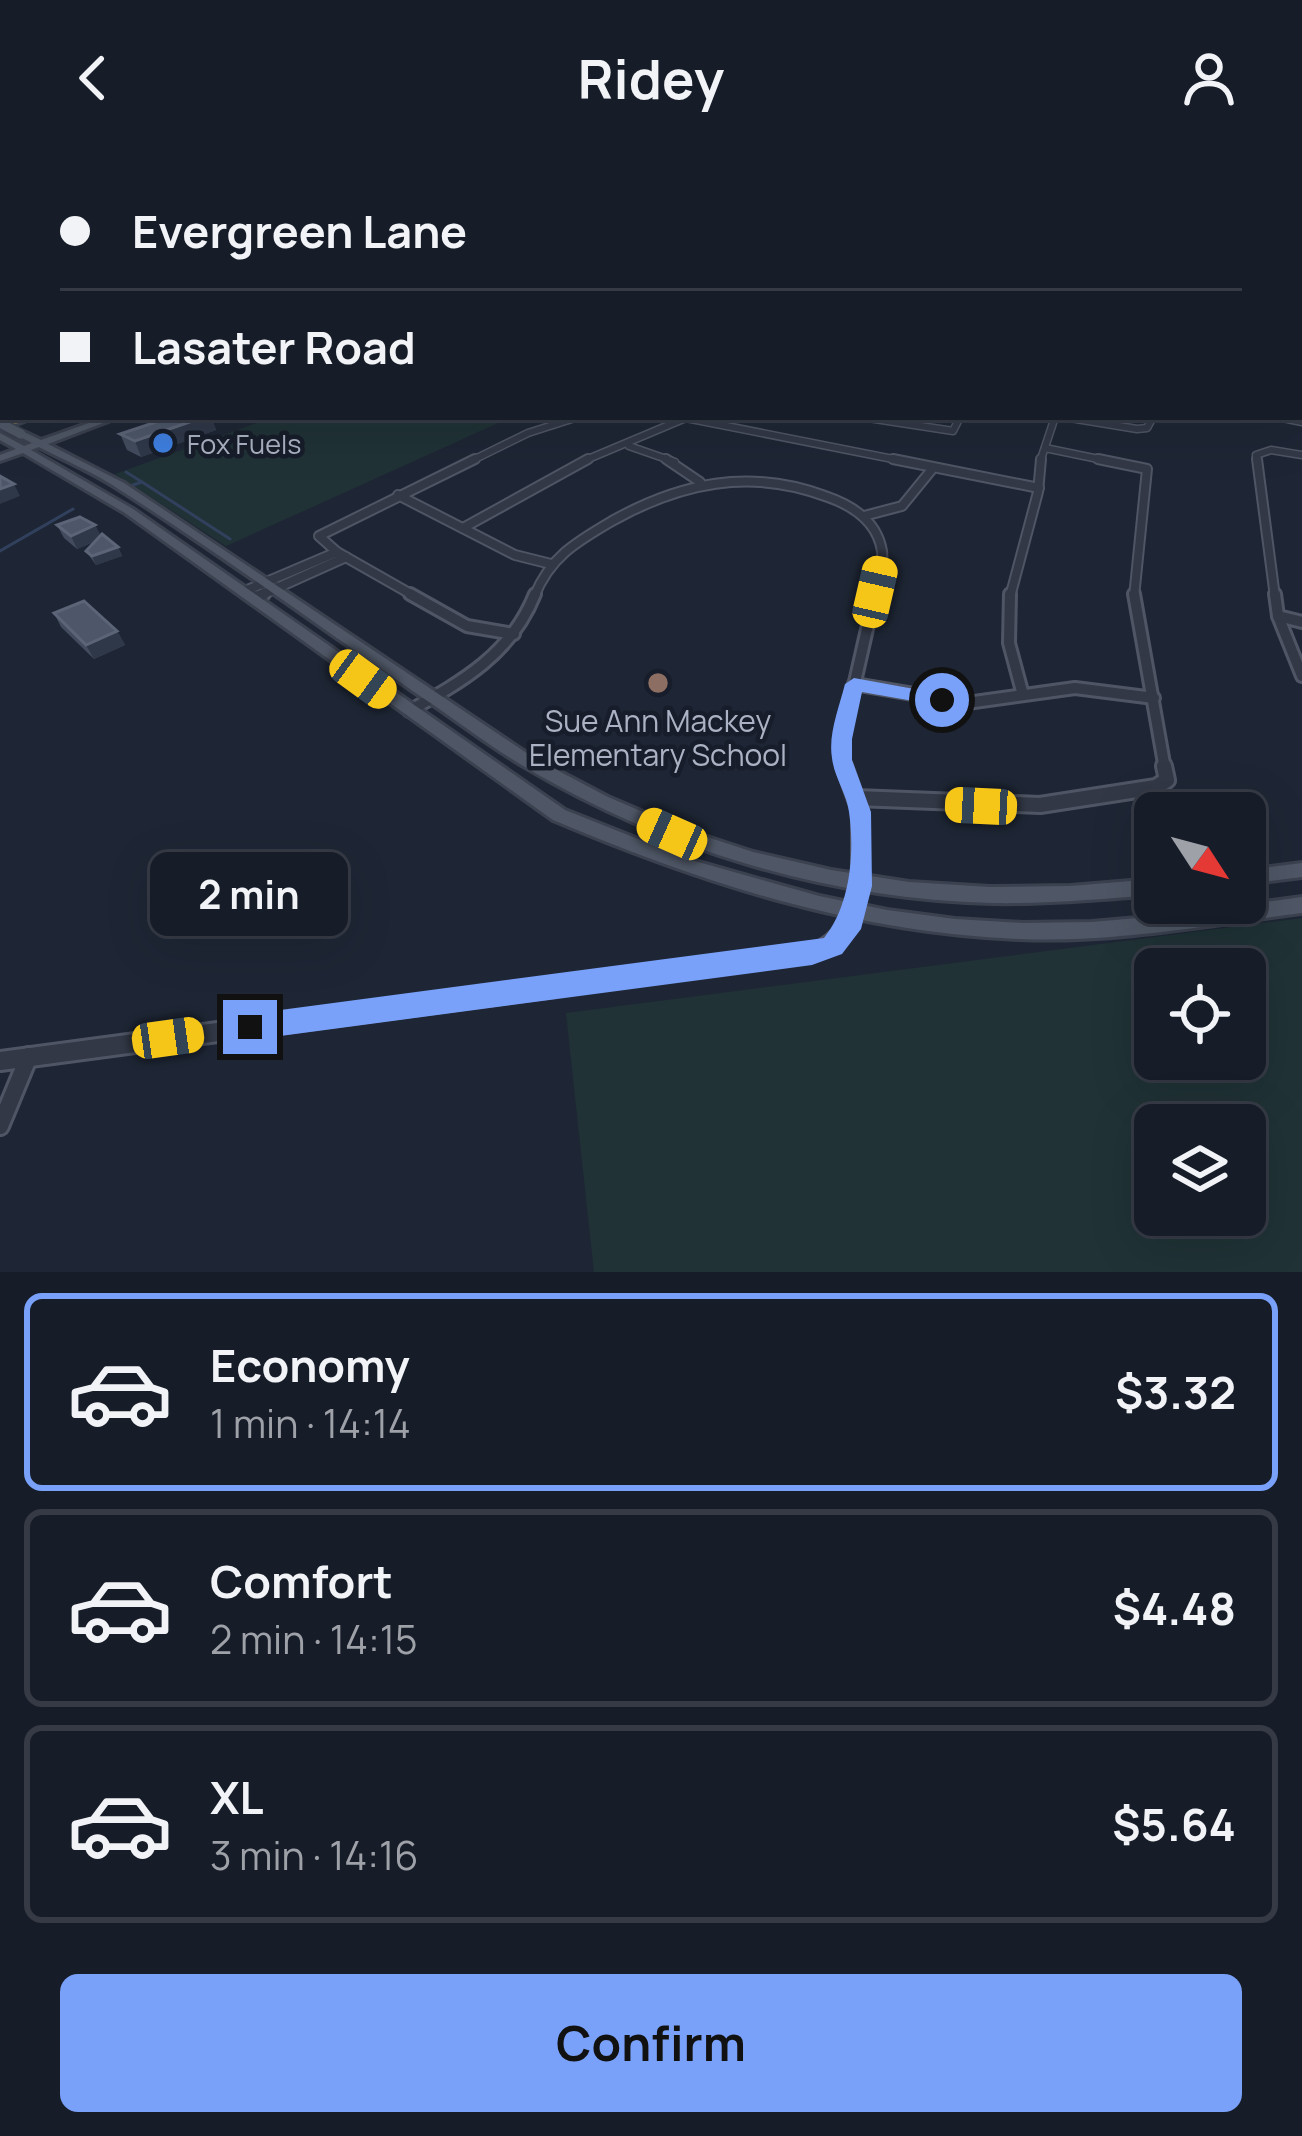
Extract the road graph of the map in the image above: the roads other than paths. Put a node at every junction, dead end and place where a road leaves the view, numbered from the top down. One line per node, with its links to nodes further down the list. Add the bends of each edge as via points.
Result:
1 (107, 420): 11 (main road)
2 (569, 420): 22 (street)
3 (681, 420): 12 (street)
4 (701, 420): 17 (street)
5 (883, 420): 6 (street, via 953,430)
6 (959, 420)
7 (1058, 420): 13 (street)
8 (1083, 420): 9 (street, via 1148,428)
9 (1152, 420)
10 (2, 426): 11 (main road, bridge); 14 (main road)
11 (40, 444): 14 (main road); 18 (main road)
12 (627, 446): 20 (street, via 675,462); 28 (street, via 579,463)
13 (1045, 448): 21 (street); 40 (street, via 1148,470 1133,582)
14 (23, 450): 16 (main road); 19 (main road)
15 (1302, 455): 33 (street, via 1256,455)
16 (0, 458)
17 (933, 468): 21 (street); 25 (street, via 911,500)
18 (102, 476): 19 (main road); 23 (main road)
19 (82, 482): 24 (main road)
20 (700, 482): 25 (street, via 808,490); 30 (street, via 650,498)
21 (1039, 488): 38 (street, via 1009,578 1010,666)
22 (398, 495): 28 (street); 29 (street, via 319,536)
23 (147, 504): 24 (main road); 26 (main road)
24 (129, 511): 27 (main road)
25 (864, 516): 37 (street, via 881,539 883,558)
26 (171, 520): 27 (main road); 31 (main road)
27 (153, 528): 32 (main road)
28 (463, 528): 30 (street)
29 (342, 554): 31 (street); 35 (street, via 467,626)
30 (551, 564): 35 (street)
31 (269, 586): 32 (street); 39 (main road)
32 (250, 595): 41 (main road)
33 (1278, 616): 34 (street); 36 (street)
34 (1302, 622)
35 (514, 634): 39 (street, via 484,667)
36 (1302, 676)
37 (854, 684): 38 (street, via 967,703); 42 (street, via 842,760)
38 (1023, 695): 40 (street, via 1075,688)
39 (432, 698): 41 (street); 45 (main road, via 587,796 672,834)
40 (1154, 698): 42 (street, via 1167,780 1156,788 1040,805)
41 (409, 711): 48 (main road, via 559,815 705,873)
42 (856, 798): 45 (street)
43 (1302, 870): 44 (main road)
44 (1266, 874)
45 (860, 886): 46 (main road, via 984,897); 48 (street)
46 (1134, 890)
47 (1302, 904): 48 (main road, via 1088,930 996,929)
48 (854, 911): 49 (street, via 832,946 812,953)
49 (29, 1056): 50 (street); 51 (street)
50 (0, 1060)
51 (0, 1126)

